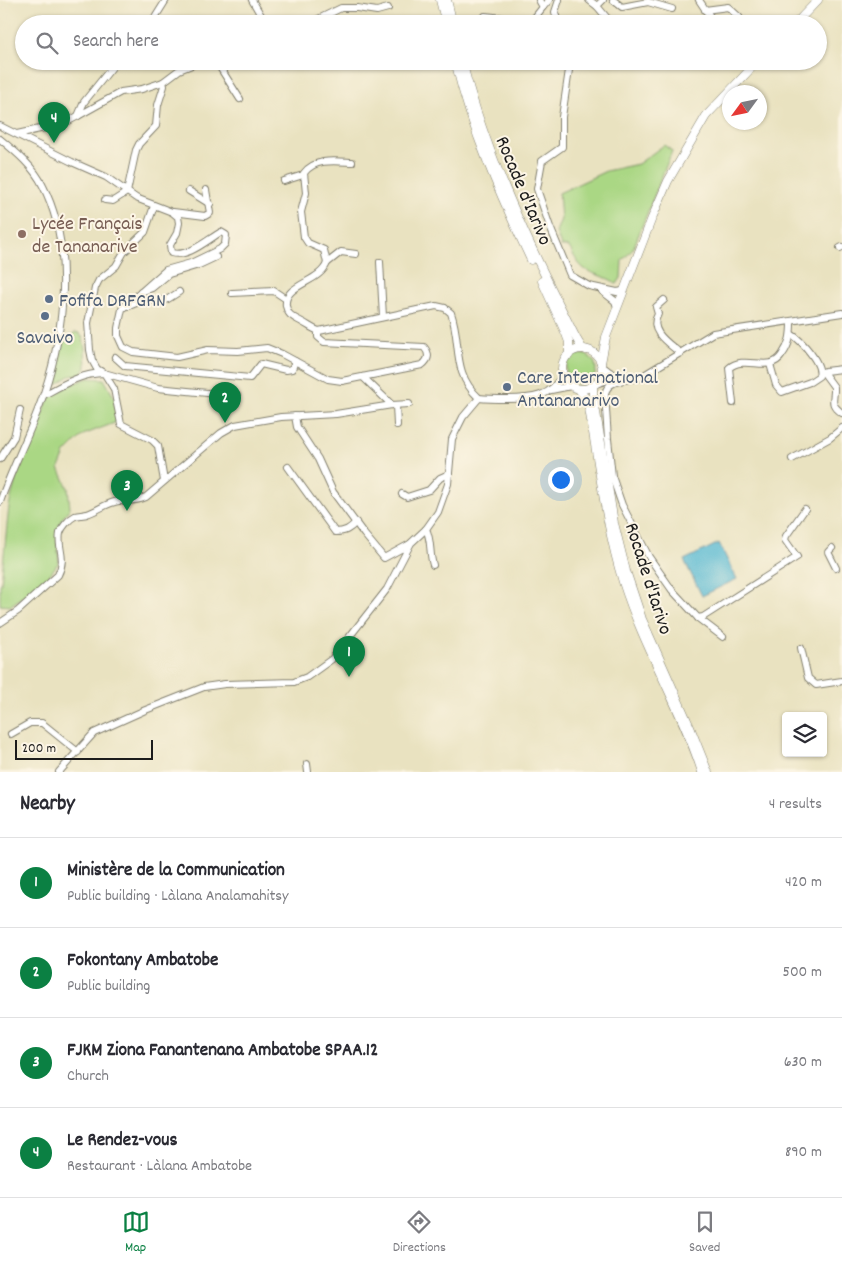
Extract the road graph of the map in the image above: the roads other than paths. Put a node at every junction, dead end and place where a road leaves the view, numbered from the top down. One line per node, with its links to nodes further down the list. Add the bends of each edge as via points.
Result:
1 (166, 0): 18 (street)
2 (252, 0): 19 (street)
3 (440, 0): 21 (main road)
4 (447, 0): 22 (main road)
5 (539, 0): 14 (street)
6 (549, 0): 14 (street)
7 (560, 0): 24 (street)
8 (589, 0): 13 (street)
9 (603, 0): 13 (street)
10 (613, 0): 16 (street, via 622,7 648,2)
11 (699, 0): 17 (street)
12 (818, 0): 28 (main road)
13 (597, 6): 25 (street)
14 (543, 7): 23 (street)
15 (388, 8): 20 (street, via 377,11 341,8)
16 (672, 9)
17 (705, 10): 26 (street); 27 (street, via 728,7)
18 (157, 15)
19 (261, 15)
20 (328, 15)
21 (444, 15)
22 (450, 15)
23 (537, 15)
24 (556, 15)
25 (606, 15)
26 (709, 15)
27 (737, 15)
28 (803, 15)
29 (110, 70): 38 (street, via 84,102)
30 (179, 70): 36 (street)
31 (222, 70): 37 (street)
32 (458, 70): 72 (main road, Rocade d'Iarivo, via 484,155 566,334)
33 (465, 70): 70 (main road, Rocade d'Iarivo, via 500,177 540,267 579,344)
34 (569, 70): 55 (street, via 562,118 562,146 542,161 537,189 570,275)
35 (749, 70): 56 (main road, via 706,116 668,180)
36 (163, 82): 38 (street, via 121,92); 46 (street, via 156,126 136,150)
37 (240, 99)
38 (78, 116): 40 (street, via 63,124)
39 (2, 133): 40 (street); 87 (street, via 43,185 60,234 64,271 59,330 54,364)
40 (17, 134): 46 (street, via 106,176)
41 (352, 162): 42 (street, via 317,164)
42 (303, 175): 43 (street); 54 (street, via 306,193 301,212 304,236 308,243 324,250)
43 (284, 181)
44 (189, 190): 48 (street)
45 (206, 190): 48 (street)
46 (128, 192): 47 (street, via 113,201); 49 (street)
47 (105, 200)
48 (210, 204): 50 (street, via 210,213 205,216)
49 (154, 206): 50 (street); 78 (street, via 145,232 95,288 88,323 90,350 97,369)
50 (172, 212): 57 (street, via 179,223 170,245 172,253 188,252 221,232 226,235 224,244 215,252 166,270)
51 (356, 254): 54 (street, via 341,252)
52 (216, 257): 57 (street, via 169,274 152,288)
53 (380, 262): 65 (street)
54 (327, 263): 60 (street, via 322,272 290,292)
55 (599, 288): 56 (street); 62 (street)
56 (623, 291): 62 (main road)
57 (140, 292): 63 (street)
58 (179, 292): 63 (street, via 168,299 146,299)
59 (232, 292): 60 (street, via 274,291)
60 (286, 299): 67 (street, via 290,315)
61 (664, 300): 71 (street, via 656,307 655,327)
62 (617, 306): 69 (main road)
63 (122, 309): 74 (street, via 118,336 123,347 133,352 177,356 208,350 267,348)
64 (842, 313): 66 (street)
65 (383, 316): 67 (street); 89 (street, via 436,306 451,313 461,373)
66 (791, 322): 68 (street); 71 (street, via 713,333)
67 (319, 332): 80 (street, via 318,337 324,342 406,344 424,346 428,351 422,365)
68 (791, 334): 75 (street, via 779,360); 75 (street, via 804,344 820,370 819,376 782,392 776,386)
69 (604, 340): 70 (main road); 76 (main road)
70 (587, 350): 72 (main road); 76 (main road, via 596,355)
71 (680, 353): 82 (street, via 640,378)
72 (569, 355): 79 (main road, via 563,364)
73 (115, 357): 74 (street, via 125,366 250,378 260,364 286,370 292,368)
74 (295, 361): 80 (street, via 328,379 342,381)
75 (770, 364): 90 (street, via 747,362 730,367 728,372)
76 (601, 365): 81 (street); 83 (main road, via 601,375)
77 (842, 369): 94 (street, via 823,372 834,387 833,405)
78 (104, 373): 87 (street, via 80,377); 88 (street, via 158,388); 102 (street, via 114,389 121,424 158,446)
79 (563, 373): 84 (main road); 86 (street)
80 (364, 377): 92 (street)
81 (617, 377): 82 (street); 83 (street)
82 (630, 379): 112 (street, via 606,388 612,476 649,557 672,590)
83 (594, 385): 85 (main road); 123 (main road, Rocade d'Iarivo, via 614,523 626,571 642,619)
84 (571, 386): 85 (main road); 86 (street)
85 (579, 388): 122 (main road, Rocade d'Iarivo, via 588,403 608,523 623,582 636,620)
86 (550, 391): 89 (street, via 532,398)
87 (44, 395): 104 (street)
88 (237, 396)
89 (479, 398): 101 (street, via 454,432)
90 (734, 403)
91 (409, 404): 92 (street)
92 (394, 405): 95 (street, via 336,414); 96 (street)
93 (20, 410): 99 (street, via 14,437)
94 (842, 414)
95 (295, 416): 102 (street, via 231,426); 106 (street, via 297,426 318,459 333,492)
96 (397, 425)
97 (842, 428): 98 (street)
98 (792, 458)
99 (0, 459)
100 (288, 467): 106 (street, via 335,532 342,532)
101 (449, 474): 103 (street, via 425,492 407,498); 107 (street, via 438,512)
102 (164, 481): 113 (street, via 146,497 136,501 118,501 70,520 62,528 60,536 63,554 58,575)
103 (402, 494)
104 (0, 502)
105 (805, 509): 112 (street, via 785,540 797,557)
106 (356, 522): 108 (street, via 384,558)
107 (426, 529): 108 (street); 110 (street)
108 (411, 543): 118 (street, via 387,589 332,659 307,677 294,682 204,687 94,733)
109 (832, 548): 111 (street, via 828,552)
110 (433, 565)
111 (837, 568)
112 (700, 617): 114 (street)
113 (0, 623)
114 (723, 638)
115 (801, 648): 116 (street, via 808,678 816,685)
116 (842, 681)
117 (11, 734): 118 (street, via 30,723 42,723)
118 (78, 752): 120 (street)
119 (307, 764): 121 (street)
120 (59, 772)
121 (308, 772)
122 (702, 772)
123 (708, 772)

